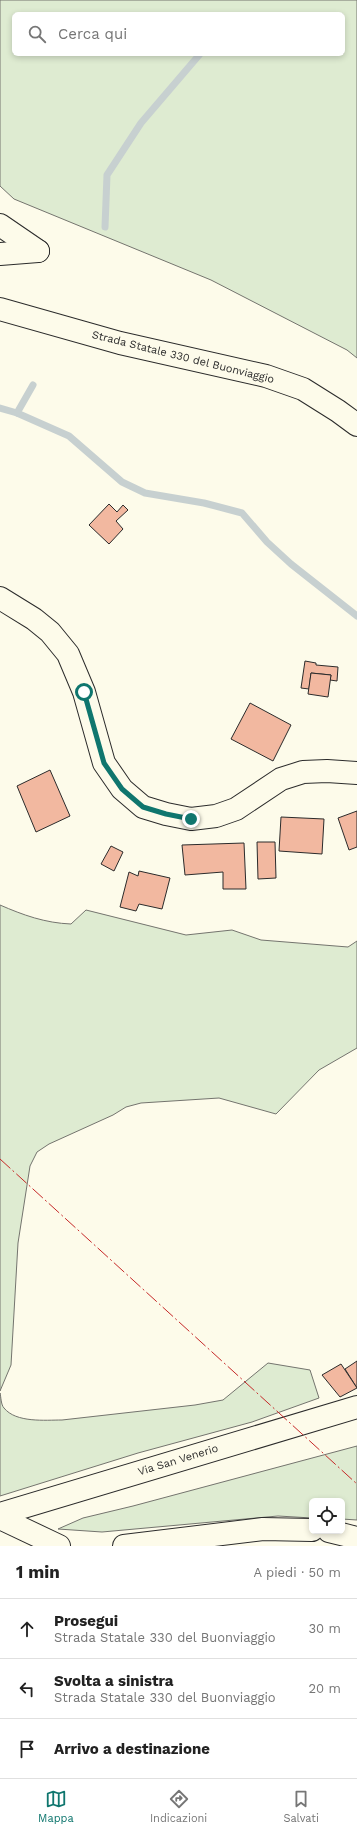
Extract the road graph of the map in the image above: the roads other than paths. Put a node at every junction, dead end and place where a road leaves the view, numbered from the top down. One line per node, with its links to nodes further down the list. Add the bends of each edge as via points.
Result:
1 (0, 225): 3 (main road)
2 (0, 234): 3 (main road)
3 (38, 251): 4 (main road)
4 (0, 254)
5 (0, 309): 6 (main road, Strada Statale 330 del Buonviaggio, via 120,342 266,376 303,389)
6 (357, 425)
7 (0, 598): 8 (main road, via 50,632 68,654 84,692 104,763 122,789 143,807 191,819 216,816 236,809 282,779 303,772)
8 (357, 773)
9 (357, 1407): 10 (main road, Via San Venerio)
10 (0, 1514)
11 (0, 1518): 15 (main road)
12 (309, 1530): 16 (main road, via 263,1529)
13 (341, 1534): 14 (main road)
14 (357, 1538)
15 (59, 1546)
16 (124, 1546)

